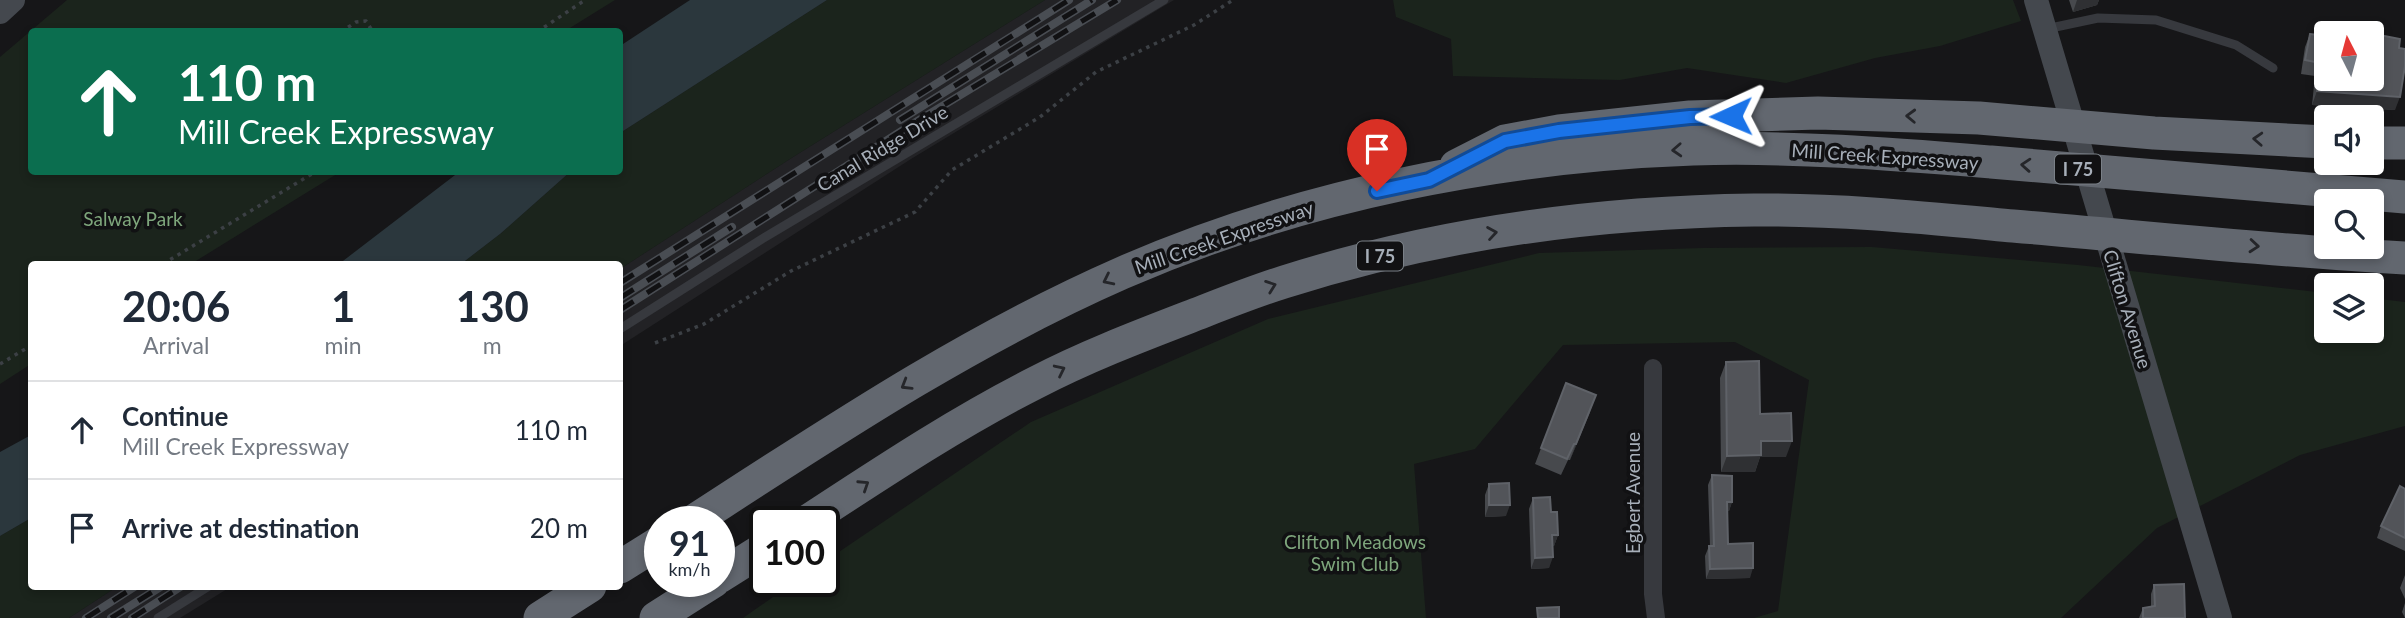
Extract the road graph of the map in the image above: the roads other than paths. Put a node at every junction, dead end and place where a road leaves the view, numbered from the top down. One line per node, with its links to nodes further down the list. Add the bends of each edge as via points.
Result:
1 (13, 0): 4 (main road)
2 (1164, 0): 13 (lane, Canal Ridge Drive)
3 (2036, 0): 5 (main road, Clifton Avenue)
4 (0, 12)
5 (2045, 29): 6 (lane, via 2098,18 2157,20 2236,45); 26 (main road, Clifton Avenue)
6 (2273, 68)
7 (2314, 141): 10 (highway, one-way to 10, via 1979,118 1818,113 1690,117 1505,141)
8 (2384, 142): 9 (highway)
9 (2405, 143)
10 (1429, 180): 11 (highway, Mill Creek Expressway / I 75, one-way to 10, via 1822,150 1696,149 1534,162); 15 (highway, Mill Creek Expressway / I 75, one-way to 15, via 1325,203 1123,272 917,379)
11 (2405, 197)
12 (2405, 258): 16 (highway, I 75, one-way to 12, via 1032,384 1150,332 1281,283 1387,254 1536,226 1681,212 1830,212)
13 (623, 327)
14 (1653, 368): 25 (street, Egbert Avenue)
15 (717, 506)
16 (831, 506)
17 (644, 552): 18 (highway)
18 (623, 566)
19 (203, 590): 22 (lane)
20 (584, 590): 23 (highway)
21 (688, 597): 24 (highway)
22 (158, 618)
23 (540, 618)
24 (656, 618)
25 (1656, 618)
26 (2220, 618)

